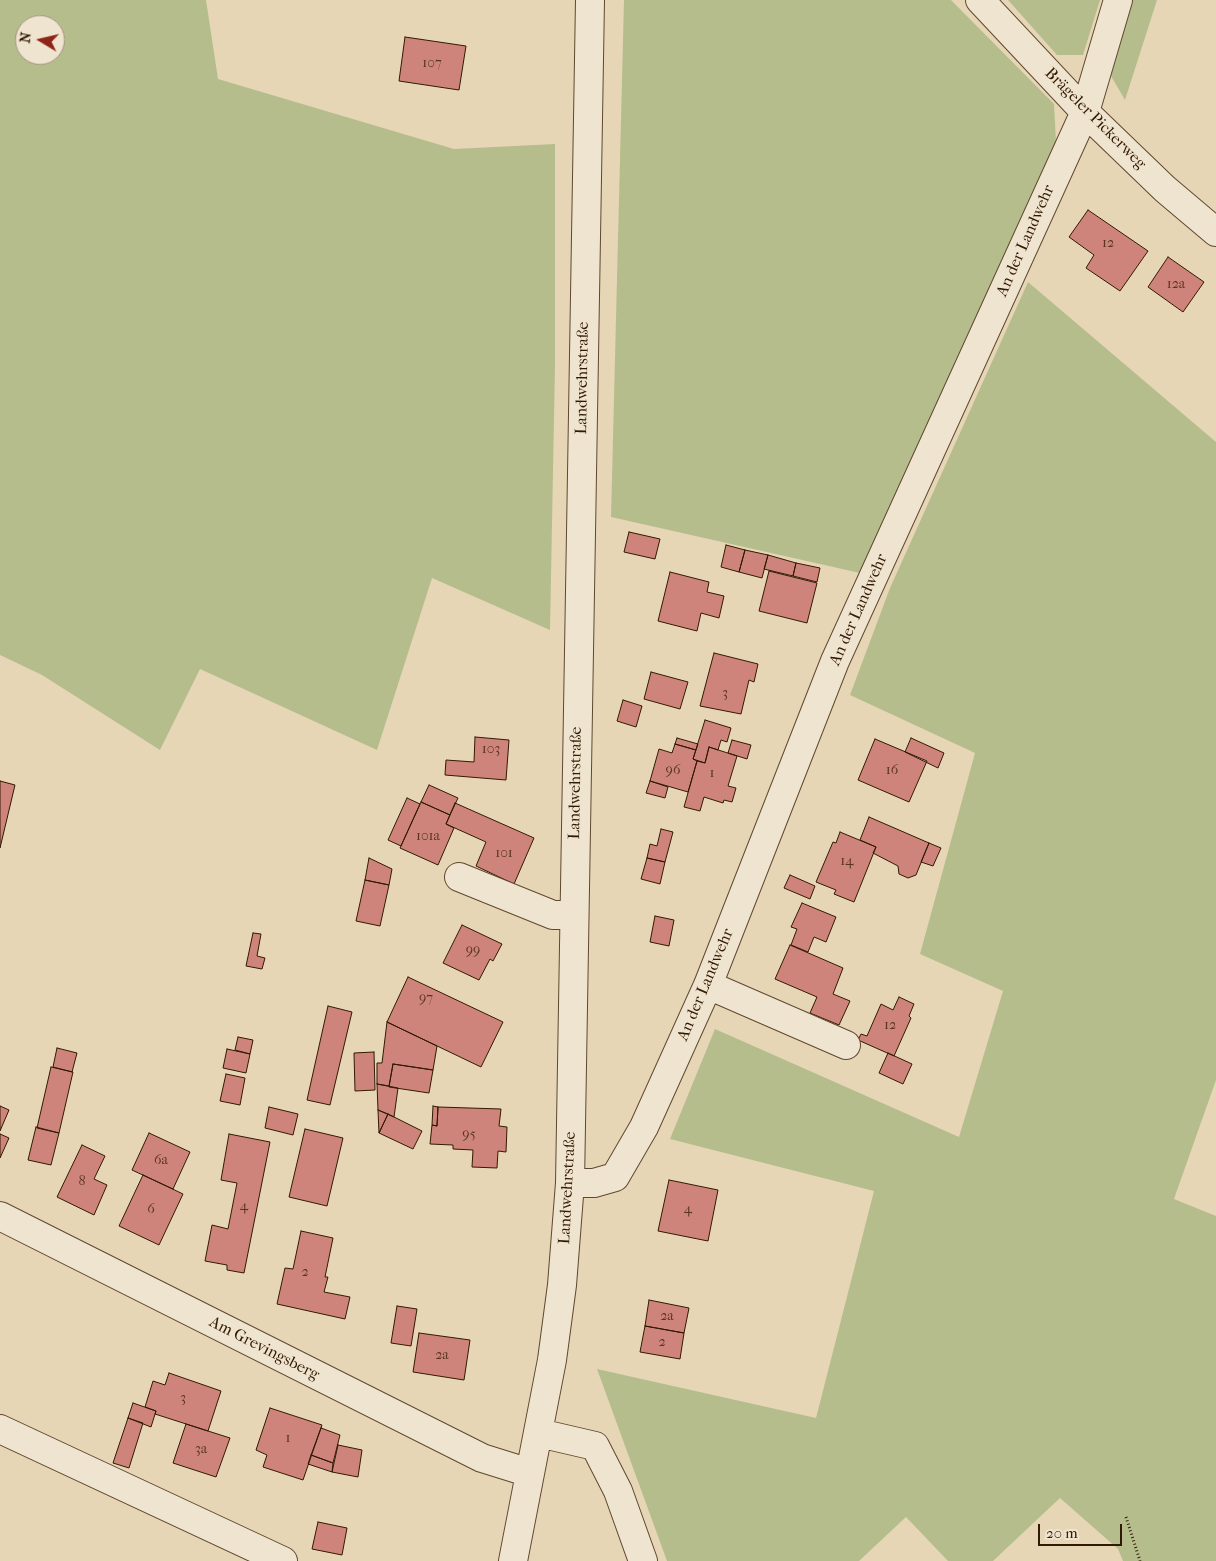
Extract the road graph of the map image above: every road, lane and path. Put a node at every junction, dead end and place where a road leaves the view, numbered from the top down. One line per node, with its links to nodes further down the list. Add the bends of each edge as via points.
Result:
1 (590, 0): 7 (street, Landwehrstraße)
2 (980, 0): 4 (street, Brägeler Pickerweg)
3 (1118, 0): 4 (street, An der Landwehr)
4 (1085, 112): 5 (street, Brägeler Pickerweg, via 1165,189); 8 (street, An der Landwehr, via 835,661)
5 (1216, 232)
6 (459, 876): 7 (street, via 552,915)
7 (574, 915): 10 (street, Landwehrstraße)
8 (708, 985): 9 (street); 10 (street, An der Landwehr, via 644,1127 614,1177 594,1183)
9 (846, 1045)
10 (570, 1183): 13 (street, Landwehrstraße, via 552,1360)
11 (0, 1216): 14 (street, Am Grevingsberg, via 482,1458)
12 (0, 1429): 16 (street)
13 (539, 1433): 14 (street, Landwehrstraße); 18 (street, via 595,1446 618,1491)
14 (530, 1473): 17 (street, Landwehrstraße)
15 (1126, 1517): 19 (path)
16 (283, 1561)
17 (513, 1561)
18 (642, 1561)
19 (1140, 1561)

